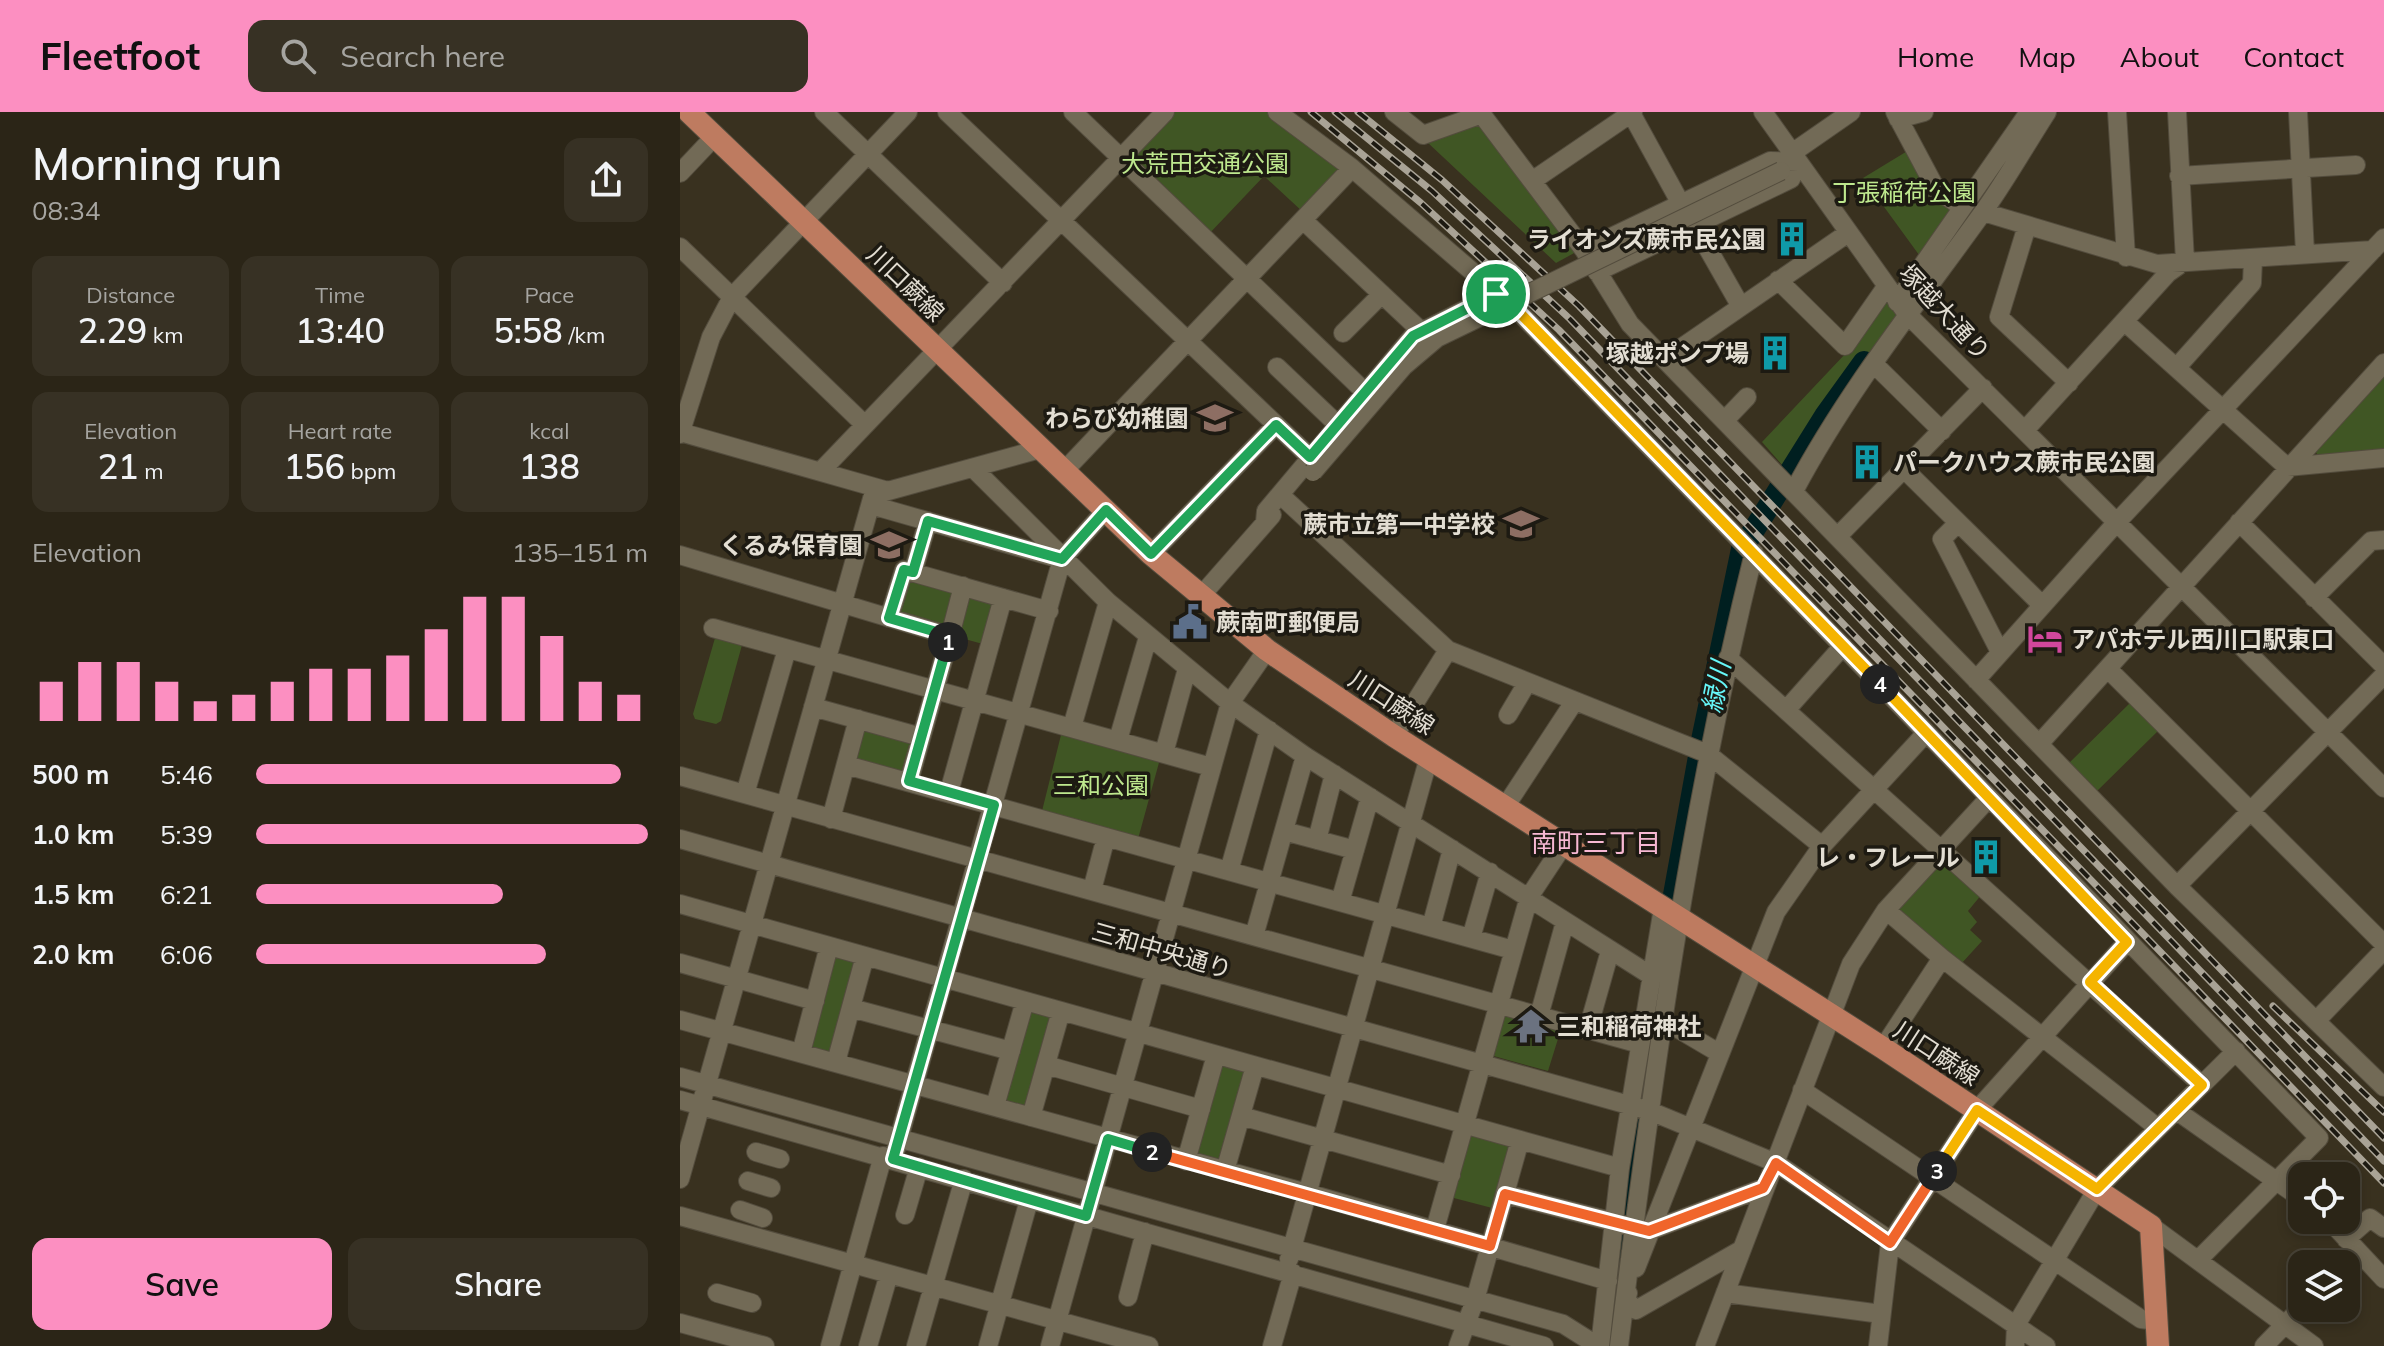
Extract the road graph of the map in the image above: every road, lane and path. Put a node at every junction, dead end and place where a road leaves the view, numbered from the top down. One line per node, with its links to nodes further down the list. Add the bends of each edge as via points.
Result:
1 (689, 112): 20 (main road, 川口蕨線)
2 (824, 112): 21 (street)
3 (908, 112): 21 (street)
4 (947, 112): 33 (street)
5 (1073, 112): 23 (street)
6 (1277, 112): 25 (street)
7 (1394, 112): 16 (street, via 1423,135)
8 (1763, 112): 22 (street, 塚越大通り)
9 (1851, 112): 22 (street)
10 (1924, 112): 19 (street)
11 (2029, 112): 31 (street)
12 (2047, 112): 32 (street)
13 (2117, 112): 44 (street)
14 (2177, 112): 28 (street)
15 (2298, 112): 26 (street)
16 (1481, 113): 29 (street)
17 (1632, 113): 29 (street); 30 (street)
18 (1159, 114): 23 (street)
19 (1896, 115): 31 (street, via 1936,189)
20 (715, 136): 27 (street); 35 (main road, 川口蕨線)
21 (868, 154): 35 (street); 51 (street)
22 (1795, 157): 30 (street, via 1770,161); 36 (street, via 1791,179); 38 (street, 塚越大通り); 82 (street, bridge, via 1781,171 1437,338)
23 (1120, 158): 33 (street); 49 (street)
24 (2356, 165): 26 (street)
25 (1352, 168): 34 (street); 53 (street)
26 (2301, 168): 28 (street); 43 (street)
27 (680, 173)
28 (2179, 176): 46 (street)
29 (1532, 181): 41 (street)
30 (1681, 204): 41 (street)
31 (1962, 207): 55 (street)
32 (1983, 212): 37 (street); 55 (street)
33 (1061, 220): 51 (street); 60 (street)
34 (1304, 221): 49 (street); 52 (street)
35 (804, 222): 54 (street); 61 (main road, 川口蕨線)
36 (1695, 226): 48 (street); 56 (street)
37 (2027, 226): 44 (street); 67 (street, via 1999,317)
38 (1848, 233): 50 (street); 55 (street, 塚越大通り)
39 (2384, 238): 42 (street)
40 (680, 247): 54 (street)
41 (1584, 250): 48 (street)
42 (2376, 250): 43 (street); 72 (street)
43 (2305, 253): 45 (street)
44 (2126, 257): 46 (street, via 2157,264)
45 (2253, 259): 46 (street); 66 (street, via 2252,283)
46 (2185, 261): 57 (street)
47 (1387, 271): 52 (street)
48 (1597, 272): 62 (street, via 1630,324)
49 (1247, 279): 60 (street); 70 (street)
50 (1778, 280): 55 (street, via 1845,346); 56 (street)
51 (1003, 283): 61 (street)
52 (1377, 290): 58 (street); 59 (street)
53 (1496, 294): 58 (street); 99 (street)
54 (732, 297): 68 (street); 75 (street)
55 (1899, 304): 64 (street); 69 (street, 塚越大通り)
56 (1740, 305): 62 (street)
57 (2125, 322): 66 (street); 67 (street)
58 (1420, 330): 70 (street)
59 (1343, 333)
60 (1187, 341): 76 (street); 86 (street)
61 (938, 351): 75 (street); 80 (main road, 川口蕨線)
62 (1665, 359): 73 (street)
63 (2384, 363): 83 (street)
64 (1874, 364): 78 (street); 88 (street)
65 (1277, 367): 74 (street)
66 (2177, 367): 72 (street)
67 (2069, 383): 77 (street)
68 (686, 385): 79 (street)
69 (1983, 388): 77 (street, 塚越大通り); 78 (street)
70 (1364, 391): 74 (street)
71 (1747, 397): 73 (street)
72 (2224, 410): 83 (street); 94 (street)
73 (1725, 420): 88 (street)
74 (1337, 424): 82 (street)
75 (865, 425): 87 (street)
76 (1276, 425): 82 (street); 100 (street)
77 (2025, 430): 94 (street, 塚越大通り)
78 (1942, 431): 85 (street)
79 (680, 432): 87 (street)
80 (1040, 449): 84 (street); 86 (main road, 川口蕨線)
81 (2384, 458): 83 (street)
82 (1312, 464): 90 (street); 93 (street, via 1266,511)
83 (2287, 467): 95 (street)
84 (973, 468): 89 (street); 102 (street)
85 (1904, 469): 96 (street); 97 (street)
86 (1065, 470): 91 (main road, 川口蕨線)
87 (821, 471): 89 (street)
88 (1790, 486): 97 (street)
89 (873, 497): 92 (street); 109 (street)
90 (1287, 501): 93 (street); 120 (street)
91 (1106, 510): 100 (main road, 川口蕨線); 102 (street)
92 (928, 521): 102 (street); 103 (street)
93 (1265, 522): 106 (street)
94 (2117, 522): 105 (street, 塚越大通り); 111 (street)
95 (2239, 522): 105 (street); 108 (street)
96 (1958, 523): 111 (street); 121 (street, via 1942,539)
97 (1838, 536): 128 (street)
98 (2384, 540): 108 (street, via 2371,541)
99 (1754, 553): 117 (street); 122 (street)
100 (1151, 554): 106 (main road, 川口蕨線)
101 (680, 555): 109 (street)
102 (1062, 559): 110 (street); 112 (street)
103 (913, 572): 104 (street); 113 (street, via 904,570)
104 (963, 586): 107 (street); 115 (street)
105 (2183, 588): 126 (street); 141 (street, 塚越大通り)
106 (1200, 597): 119 (main road, 川口蕨線)
107 (1003, 598): 112 (street); 131 (street)
108 (2314, 598): 124 (street)
109 (843, 602): 113 (street); 123 (street)
110 (1108, 602): 116 (street); 139 (street)
111 (2042, 605): 121 (street)
112 (1049, 611): 136 (street)
113 (889, 618): 115 (street)
114 (713, 628): 118 (street)
115 (950, 636): 130 (street)
116 (1148, 637): 125 (street); 145 (street)
117 (1843, 646): 135 (street); 142 (street)
118 (787, 649): 123 (street); 159 (street)
119 (1267, 650): 133 (street); 143 (main road, 川口蕨線)
120 (1448, 650): 129 (street); 143 (street)
121 (2000, 652): 128 (street)
122 (1728, 658): 135 (street); 148 (street)
123 (827, 660): 130 (street); 134 (street)
124 (2384, 666)
125 (1187, 669): 133 (street); 147 (street)
126 (2109, 670): 146 (street); 165 (street)
127 (2384, 675): 141 (street)
128 (1976, 680): 146 (street)
129 (1527, 683): 132 (street); 137 (street)
130 (935, 690): 131 (street); 144 (street)
131 (975, 701): 136 (street); 158 (street)
132 (1574, 702): 148 (street); 164 (street)
133 (1230, 703): 140 (street); 152 (street)
134 (813, 707): 138 (street); 162 (street)
135 (1787, 709): 156 (street)
136 (1021, 713): 139 (street); 163 (street)
137 (1508, 715)
138 (858, 719): 144 (street); 151 (street)
139 (1072, 727): 145 (street)
140 (1269, 730): 149 (street); 180 (street)
141 (2328, 732): 157 (street, 塚越大通り); 165 (street)
142 (1926, 733): 156 (street); 161 (street)
143 (1394, 736): 150 (main road, 川口蕨線)
144 (921, 737): 155 (street)
145 (1118, 740): 147 (street)
146 (2039, 744): 183 (street)
147 (1164, 753): 152 (street)
148 (1708, 754): 173 (street); 191 (street)
149 (1305, 756): 153 (street); 168 (street)
150 (1429, 757): 164 (main road, 川口蕨線); 167 (street)
151 (846, 765): 155 (street); 166 (street)
152 (1211, 767): 177 (street)
153 (1334, 774): 160 (street); 171 (street)
154 (680, 776): 159 (street)
155 (909, 781): 158 (street)
156 (1875, 787): 173 (street); 174 (street)
157 (2384, 788)
158 (949, 792): 163 (street)
159 (745, 794): 162 (street)
160 (1370, 797): 167 (street); 176 (street)
161 (1988, 799): 174 (street); 198 (street)
162 (786, 805): 166 (street); 179 (street)
163 (994, 805): 169 (street); 178 (street)
164 (1505, 807): 172 (main road, 川口蕨線)
165 (2251, 812): 183 (street); 199 (street)
166 (831, 819): 178 (street)
167 (1410, 822): 175 (street); 190 (street)
168 (1284, 831): 171 (street); 182 (street)
169 (1106, 837): 177 (street); 184 (street)
170 (680, 839): 179 (street, 三和中央通り)
171 (1317, 840): 176 (street)
172 (1564, 844): 185 (street); 191 (main road, 川口蕨線)
173 (1822, 846): 207 (street, via 1776,912)
174 (1942, 848): 188 (street); 213 (street)
175 (1452, 849): 181 (street); 195 (street)
176 (1355, 850): 186 (street)
177 (1186, 859): 180 (street); 189 (street)
178 (978, 860): 184 (street); 192 (street)
179 (769, 864): 192 (street, 三和中央通り); 194 (street)
180 (1229, 871): 182 (street)
181 (1490, 872): 185 (street); 197 (street)
182 (1269, 883): 186 (street); 196 (street)
183 (2177, 886): 223 (street)
184 (1092, 890): 189 (street)
185 (1529, 897): 193 (street); 201 (street)
186 (1340, 902): 190 (street)
187 (680, 904): 194 (street)
188 (1886, 910): 205 (street); 220 (street, via 1851,964)
189 (1171, 913): 196 (street); 209 (street)
190 (1385, 914): 195 (street); 208 (street)
191 (1672, 914): 207 (main road, 川口蕨線); 210 (street); 222 (street)
192 (962, 919): 209 (street, 三和中央通り); 211 (street)
193 (1565, 922): 203 (street); 219 (street)
194 (752, 924): 200 (street); 212 (street)
195 (1431, 927): 197 (street)
196 (1254, 936): 208 (street)
197 (1471, 938): 201 (street)
198 (2127, 942): 213 (street); 233 (street)
199 (2384, 944)
200 (829, 946): 204 (street); 214 (street)
201 (1513, 950): 216 (street)
202 (2384, 950): 223 (street)
203 (1610, 951): 210 (street); 225 (street)
204 (865, 956): 211 (street); 217 (street)
205 (1942, 958): 229 (street); 231 (street)
206 (680, 963): 212 (street)
207 (1752, 965): 220 (main road, 川口蕨線); 235 (street)
208 (1369, 968): 216 (street); 224 (street)
209 (1154, 973): 224 (street, 三和中央通り); 228 (street)
210 (1650, 975): 230 (street)
211 (945, 978): 215 (street); 226 (street)
212 (737, 979): 214 (street); 227 (street)
213 (2090, 982): 229 (street); 244 (street)
214 (815, 1001): 234 (street)
215 (1025, 1001): 218 (street); 232 (street)
216 (1498, 1004): 219 (street); 238 (street)
217 (851, 1008): 226 (street); 237 (street)
218 (1061, 1011): 228 (street); 239 (street)
219 (1539, 1016): 225 (street)
220 (1830, 1016): 231 (main road, 川口蕨線); 248 (street)
221 (680, 1020): 227 (street)
222 (1663, 1020): 235 (street); 252 (street)
223 (2317, 1020): 246 (street)
224 (1352, 1028): 238 (street, 三和中央通り); 247 (street)
225 (1588, 1029): 230 (street)
226 (930, 1030): 232 (street); 242 (street)
227 (723, 1032): 234 (street); 243 (street)
228 (1137, 1033): 236 (street); 245 (street)
229 (2041, 1037): 254 (street); 260 (street)
230 (1640, 1044): 252 (street)
231 (1883, 1048): 254 (main road, 川口蕨線)
232 (1011, 1051): 251 (street)
233 (2236, 1051): 244 (street); 279 (street, via 2319,1138)
234 (801, 1053): 237 (street)
235 (1719, 1053): 259 (street)
236 (1216, 1055): 240 (street); 253 (street)
237 (836, 1062): 242 (street)
238 (1481, 1064): 252 (street, 三和中央通り); 258 (street)
239 (1046, 1065): 245 (street); 257 (street)
240 (1255, 1066): 247 (street); 256 (street)
241 (680, 1077): 243 (street)
242 (915, 1084): 251 (street); 261 (street)
243 (708, 1085): 250 (street); 261 (street)
244 (2202, 1085): 255 (street)
245 (1122, 1087): 253 (street); 262 (street)
246 (2384, 1087)
247 (1336, 1088): 258 (street); 263 (street)
248 (1802, 1090): 270 (street); 275 (street)
249 (680, 1100): 250 (street)
250 (702, 1106): 266 (street); 267 (street)
251 (995, 1106): 257 (street)
252 (1640, 1108): 259 (street, 三和中央通り); 272 (street); 294 (street)
253 (1201, 1109): 269 (street)
254 (1977, 1110): 275 (street); 282 (main road, 川口蕨線)
255 (2177, 1111): 260 (street); 279 (street)
256 (1241, 1116): 263 (street); 273 (street)
257 (1031, 1117): 262 (street)
258 (1465, 1125): 264 (street); 274 (street)
259 (1690, 1128): 270 (street, 三和中央通り); 294 (street)
260 (2158, 1128): 282 (street)
261 (899, 1139): 267 (street); 284 (street)
262 (1108, 1139): 269 (street); 284 (street)
263 (1321, 1140): 274 (street); 285 (street)
264 (1520, 1140): 272 (street); 286 (street)
265 (756, 1152): 268 (street)
266 (683, 1156): 276 (street)
267 (888, 1158): 271 (street); 308 (street)
268 (780, 1159)
269 (1186, 1161): 273 (street)
270 (1776, 1163): 281 (street); 301 (street, 三和中央通り)
271 (919, 1167): 277 (street); 289 (street)
272 (1620, 1168): 294 (street)
273 (1225, 1171): 285 (street)
274 (1451, 1175): 296 (street)
275 (1932, 1177): 301 (street); 307 (street)
276 (680, 1179)
277 (964, 1179): 287 (street); 315 (street)
278 (748, 1181): 280 (street)
279 (2277, 1181): 283 (street); 306 (street)
280 (771, 1188)
281 (1763, 1188): 294 (street, via 1689,1206); 304 (street)
282 (2097, 1189): 293 (main road, 川口蕨線); 307 (street)
283 (2288, 1189)
284 (1092, 1193): 291 (street); 303 (street)
285 (1307, 1193): 296 (street); 303 (street)
286 (1505, 1194): 294 (street); 302 (street)
287 (1029, 1200): 291 (street); 299 (street)
288 (740, 1210): 292 (street)
289 (905, 1215)
290 (680, 1216): 308 (street)
291 (1086, 1216): 297 (street); 324 (street)
292 (763, 1218)
293 (2151, 1226): 306 (street); 325 (main road)
294 (1632, 1228): 314 (street); 320 (street)
295 (2384, 1228): 309 (street, via 2370,1218)
296 (1435, 1229): 302 (street)
297 (1145, 1232): 311 (street); 318 (street)
298 (2341, 1234): 309 (street)
299 (1020, 1235): 300 (street); 310 (street)
300 (1039, 1241)
301 (1890, 1243): 323 (street); 330 (street, 三和中央通り)
302 (1490, 1246): 314 (street); 319 (street)
303 (1292, 1249): 311 (street); 319 (street)
304 (1739, 1251): 317 (street); 320 (street, via 1636,1310)
305 (2384, 1251): 309 (street)
306 (2198, 1260): 329 (street)
307 (2055, 1261): 325 (street, via 2141,1319); 330 (street)
308 (853, 1263): 312 (street); 332 (street)
309 (2366, 1263)
310 (1010, 1269): 313 (street); 322 (street)
311 (1289, 1272): 328 (street); 338 (street)
312 (889, 1274): 315 (street); 333 (street)
313 (1029, 1274)
314 (1608, 1281): 341 (street)
315 (934, 1287): 322 (street); 334 (street)
316 (717, 1293): 321 (street)
317 (1725, 1293): 323 (street); 343 (street)
318 (1128, 1297)
319 (1475, 1300): 328 (street); 341 (street, via 1563,1324)
320 (1626, 1300): 342 (street)
321 (752, 1303)
322 (1000, 1305): 324 (street); 335 (street)
323 (1881, 1314): 344 (street)
324 (1057, 1321): 336 (street); 337 (street)
325 (2157, 1321): 347 (main road)
326 (2288, 1321): 329 (street)
327 (680, 1323): 331 (street)
328 (1464, 1323): 339 (street); 340 (street)
329 (2285, 1324): 348 (street); 349 (street)
330 (2016, 1325): 345 (street); 346 (street, 三和中央通り)
331 (765, 1346)
332 (830, 1346)
333 (868, 1346)
334 (916, 1346)
335 (988, 1346)
336 (1050, 1346)
337 (1149, 1346)
338 (1272, 1346)
339 (1458, 1346)
340 (1544, 1346)
341 (1599, 1346)
342 (1619, 1346)
343 (1705, 1346)
344 (1878, 1346)
345 (2015, 1346)
346 (2046, 1346)
347 (2158, 1346)
348 (2264, 1346)
349 (2314, 1346)

